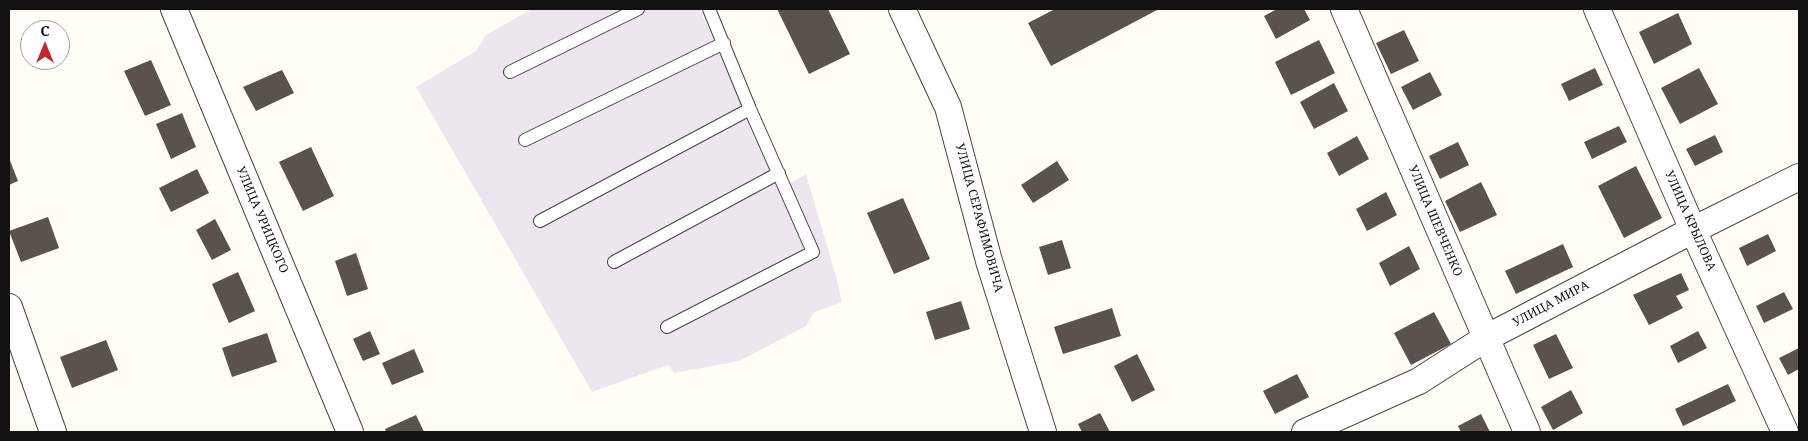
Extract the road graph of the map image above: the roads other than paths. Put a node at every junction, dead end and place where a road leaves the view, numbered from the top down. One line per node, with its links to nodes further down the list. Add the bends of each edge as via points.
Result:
1 (174, 9): 20 (street, УЛИЦА УРИЦКОГО)
2 (638, 9): 8 (lane)
3 (709, 9): 7 (lane)
4 (902, 9): 21 (street, УЛИЦА СЕРАФИМОВИЧА, via 948,107 989,261)
5 (1344, 9): 18 (street, УЛИЦА ШЕВЧЕНКО)
6 (1597, 9): 14 (street, УЛИЦА КРЫЛОВА)
7 (724, 43): 9 (lane); 10 (lane)
8 (510, 72)
9 (750, 109): 11 (lane); 13 (lane)
10 (525, 140)
11 (779, 173): 15 (lane); 17 (lane, via 813,252)
12 (1799, 177): 14 (street, УЛИЦА МИРА)
13 (540, 221)
14 (1693, 230): 18 (street, УЛИЦА МИРА); 24 (street, УЛИЦА КРЫЛОВА)
15 (614, 262)
16 (9, 308): 19 (street)
17 (667, 327)
18 (1486, 338): 22 (street, УЛИЦА МИРА, via 1418,381); 23 (street, УЛИЦА ШЕВЧЕНКО)
19 (53, 432)
20 (350, 432)
21 (1043, 432)
22 (1305, 432)
23 (1527, 432)
24 (1785, 432)

